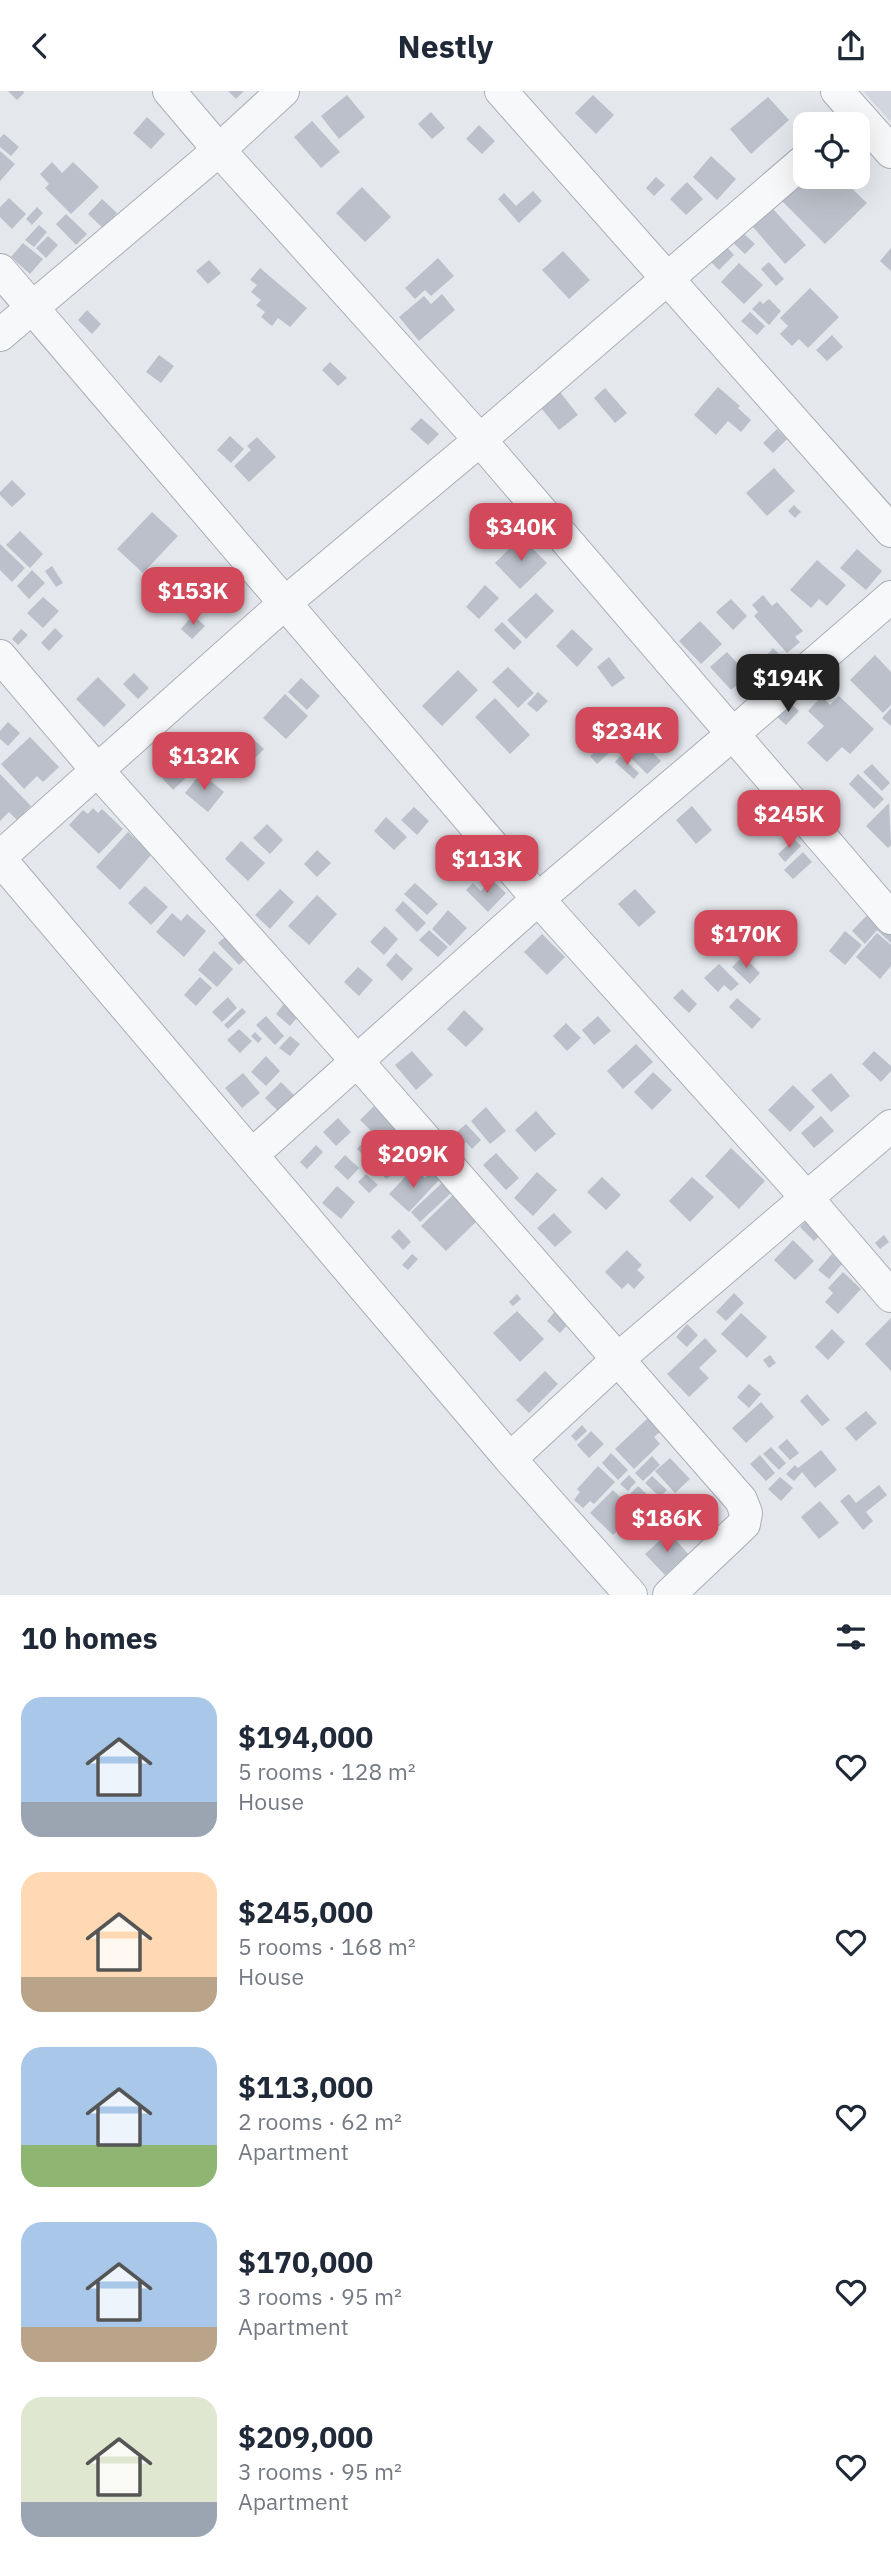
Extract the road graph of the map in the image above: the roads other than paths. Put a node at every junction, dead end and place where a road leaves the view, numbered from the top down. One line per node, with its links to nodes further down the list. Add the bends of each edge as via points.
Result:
1 (169, 91): 7 (street)
2 (283, 91): 7 (street)
3 (501, 91): 11 (street)
4 (837, 91): 5 (street)
5 (848, 112)
6 (870, 134): 8 (street)
7 (219, 151): 12 (street); 14 (street)
8 (891, 152)
9 (793, 170): 11 (street)
10 (0, 270): 12 (street)
11 (669, 279): 14 (street); 15 (street)
12 (32, 307): 13 (street); 17 (street)
13 (0, 335)
14 (480, 440): 17 (street); 19 (street)
15 (891, 531)
16 (891, 597): 19 (street)
17 (286, 603): 20 (street); 22 (street)
18 (0, 656): 20 (street)
19 (734, 733): 22 (street); 23 (street)
20 (97, 770): 21 (street); 24 (street)
21 (0, 858): 26 (street)
22 (538, 899): 24 (street); 27 (street)
23 (891, 918)
24 (356, 1060): 26 (street); 29 (street)
25 (891, 1126): 27 (street)
26 (253, 1154): 30 (street)
27 (806, 1197): 28 (street); 29 (street)
28 (891, 1296)
29 (618, 1359): 30 (street); 32 (street, via 722,1477 746,1513 737,1533)
30 (510, 1459): 31 (street)
31 (631, 1595)
32 (669, 1595)

